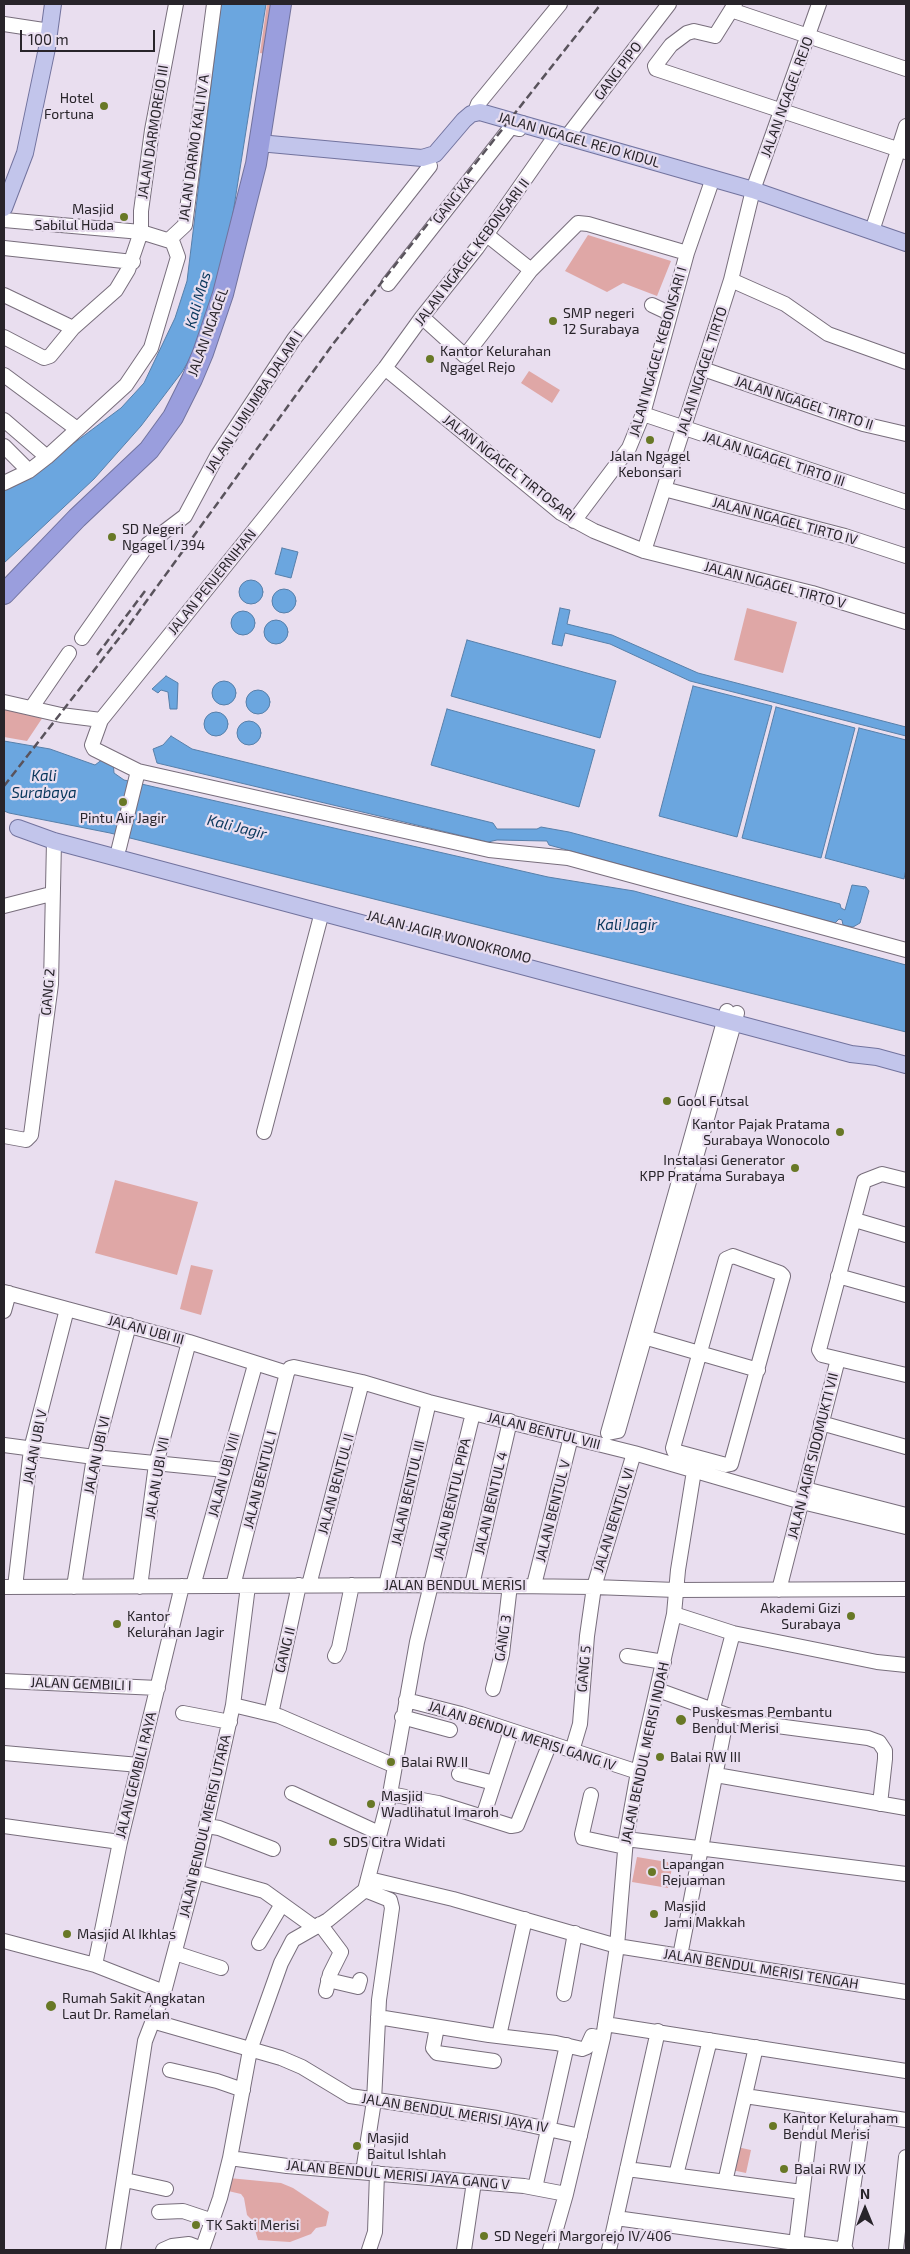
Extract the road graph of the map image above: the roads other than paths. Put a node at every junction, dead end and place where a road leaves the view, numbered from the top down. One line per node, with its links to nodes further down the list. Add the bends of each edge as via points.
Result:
1 (53, 4): 10 (main road)
2 (176, 4): 26 (street, JALAN DARMOREJO III, via 152,130)
3 (214, 4): 28 (street, JALAN DARMO KALI IV A, via 185,225)
4 (281, 4): 18 (highway, JALAN NGAGEL)
5 (560, 4): 14 (street, via 478,104)
6 (669, 4): 17 (street, GANG PIPO)
7 (820, 4): 11 (street, JALAN NGAGEL REJO)
8 (733, 7): 11 (street); 13 (street, via 714,37 692,31 671,45 656,66 657,70)
9 (4, 24): 10 (street)
10 (50, 31): 23 (main road, via 25,154)
11 (809, 36): 12 (street); 13 (street, JALAN NGAGEL REJO)
12 (906, 69)
13 (780, 109): 19 (street); 22 (street, JALAN NGAGEL REJO)
14 (476, 112): 15 (main road, JALAN NGAGEL REJO KIDUL); 20 (main road, via 464,120)
15 (522, 124): 17 (main road, JALAN NGAGEL REJO KIDUL); 35 (street, GANG KA, via 519,128 511,127)
16 (906, 126): 19 (street)
17 (561, 136): 21 (main road, JALAN NGAGEL REJO KIDUL); 27 (street, JALAN NGAGEL KEBONSARI II)
18 (259, 143): 20 (main road); 60 (highway, JALAN NGAGEL, via 220,303 203,353 173,416 149,450)
19 (902, 150): 25 (street)
20 (431, 162): 62 (street, JALAN LUMUMBA DALAM I, via 294,339 217,456 185,516 148,544)
21 (713, 178): 22 (main road, JALAN NGAGEL REJO KIDUL); 31 (street, JALAN NGAGEL KEBONSARI I)
22 (753, 190): 25 (main road, JALAN NGAGEL REJO KIDUL); 34 (street, JALAN NGAGEL TIRTO)
23 (4, 208)
24 (4, 220): 26 (street)
25 (872, 231): 29 (main road, JALAN NGAGEL REJO KIDUL)
26 (141, 232): 28 (street); 32 (street, JALAN DARMOREJO III)
27 (487, 236): 33 (street); 39 (street, JALAN NGAGEL KEBONSARI II)
28 (170, 241): 48 (street, via 178,257 151,348 133,378)
29 (906, 243)
30 (4, 248): 32 (street)
31 (687, 253): 33 (street, JALAN NGAGEL KEBONSARI I, via 578,223); 38 (street, JALAN NGAGEL KEBONSARI I)
32 (133, 262): 40 (street, JALAN DARMOREJO III, via 116,290)
33 (531, 270): 39 (street, JALAN NGAGEL KEBONSARI I, via 464,356)
34 (731, 280): 42 (street, via 785,304 828,334); 44 (street, JALAN NGAGEL TIRTO)
35 (388, 284)
36 (4, 294): 40 (street)
37 (652, 305): 38 (street)
38 (669, 312): 46 (street, JALAN NGAGEL KEBONSARI I)
39 (422, 317): 43 (street, JALAN NGAGEL KEBONSARI II)
40 (73, 328): 41 (street, JALAN DARMOREJO III, via 50,356 44,358)
41 (4, 336)
42 (906, 362)
43 (385, 368): 57 (street, JALAN NGAGEL TIRTOSARI); 66 (street, JALAN PENJERNIHAN)
44 (703, 369): 49 (street, JALAN NGAGEL TIRTO); 50 (street, JALAN NGAGEL TIRTO II, via 863,424)
45 (4, 375): 48 (street)
46 (643, 414): 49 (street, JALAN NGAGEL TIRTO III); 57 (street, JALAN NGAGEL KEBONSARI I, via 621,462)
47 (4, 420): 52 (street)
48 (77, 429): 52 (street)
49 (683, 429): 55 (street, JALAN NGAGEL TIRTO); 56 (street, JALAN NGAGEL TIRTO III)
50 (906, 434)
51 (4, 446): 53 (street)
52 (47, 457): 53 (street)
53 (28, 471): 54 (street)
54 (4, 483)
55 (664, 489): 58 (street, JALAN NGAGEL TIRTO); 59 (street, JALAN NGAGEL TIRTO IV)
56 (906, 502)
57 (574, 521): 58 (street, JALAN NGAGEL TIRTOSARI)
58 (644, 551): 61 (street, JALAN NGAGEL TIRTO V, via 812,593)
59 (906, 556)
60 (4, 594)
61 (906, 622)
62 (82, 638)
63 (69, 653): 65 (street)
64 (4, 702): 65 (street)
65 (32, 707): 66 (street)
66 (101, 720): 67 (street, JALAN PENJERNIHAN, via 92,745 94,749)
67 (138, 774): 70 (street); 75 (street, via 489,850 568,858)
68 (11, 827): 69 (main road, JALAN JAGIR WONOKROMO); 70 (main road, JALAN JAGIR WONOKROMO)
69 (54, 841): 71 (main road, JALAN JAGIR WONOKROMO); 72 (street, GANG 2)
70 (121, 843): 71 (main road, JALAN JAGIR WONOKROMO)
71 (182, 870): 74 (main road, JALAN JAGIR WONOKROMO); 76 (main road, JALAN JAGIR WONOKROMO)
72 (51, 894): 73 (street); 80 (street, GANG 2, via 51,984 31,1135 26,1140)
73 (4, 906)
74 (322, 912): 76 (main road, JALAN JAGIR WONOKROMO); 79 (street)
75 (906, 950)
76 (583, 977): 77 (main road, JALAN JAGIR WONOKROMO)
77 (731, 1017): 78 (main road, JALAN JAGIR WONOKROMO, via 853,1044 878,1057); 90 (street)
78 (906, 1065)
79 (264, 1132)
80 (4, 1136)
81 (906, 1180): 82 (street, JALAN JAGIR SIDOMUKTI VII, via 882,1174 864,1182)
82 (855, 1220): 83 (street); 84 (street, JALAN JAGIR SIDOMUKTI VII)
83 (906, 1235)
84 (838, 1276): 86 (street); 93 (street, JALAN JAGIR SIDOMUKTI VII, via 819,1350 822,1355)
85 (6, 1293): 87 (street, JALAN UBI III); 88 (street)
86 (906, 1295)
87 (67, 1309): 89 (street, JALAN UBI III); 106 (street, JALAN UBI V)
88 (4, 1311)
89 (129, 1325): 91 (street, JALAN UBI III); 108 (street, JALAN UBI VI)
90 (640, 1336): 90 (street, via 618,1431 608,1433); 92 (street)
91 (189, 1342): 94 (street, JALAN UBI III); 109 (street, JALAN UBI VII)
92 (700, 1354): 95 (street); 95 (street, via 674,1451 731,1464); 95 (street, via 726,1259 732,1256 782,1274)
93 (838, 1359): 97 (street); 102 (street, JALAN JAGIR SIDOMUKTI VII)
94 (255, 1365): 96 (street, JALAN UBI III); 110 (street, JALAN UBI VIII)
95 (758, 1370)
96 (287, 1373): 98 (street, JALAN BENTUL VIII, via 294,1367); 123 (street, JALAN BENTUL I)
97 (906, 1375)
98 (362, 1382): 99 (street, JALAN BENTUL VIII); 115 (street, JALAN BENTUL II)
99 (429, 1402): 100 (street, JALAN BENTUL VIII); 117 (street, JALAN BENTUL III)
100 (473, 1413): 101 (street, JALAN BENTUL VIII); 118 (street, JALAN BENTUL PIPA)
101 (510, 1421): 103 (street, JALAN BENTUL VIII); 119 (street, JALAN BENTUL 4)
102 (821, 1423): 105 (street); 112 (street, JALAN JAGIR SIDOMUKTI VII)
103 (571, 1438): 107 (street, JALAN BENTUL VIII); 121 (street, JALAN BENTUL V)
104 (4, 1445): 106 (street)
105 (906, 1447)
106 (31, 1449): 108 (street); 126 (street, JALAN UBI V)
107 (634, 1453): 111 (street, JALAN BENTUL VIII); 125 (street, JALAN BENTUL VI)
108 (94, 1457): 109 (street); 127 (street, JALAN UBI VI)
109 (156, 1464): 110 (street); 128 (street, JALAN UBI VII)
110 (225, 1470): 122 (street, JALAN UBI VIII)
111 (694, 1471): 112 (street, JALAN BENTUL VIII); 129 (street, JALAN BENDUL MERISI INDAH)
112 (803, 1496): 113 (street); 114 (street); 130 (street, JALAN JAGIR SIDOMUKTI VII)
113 (906, 1515)
114 (906, 1527)
115 (304, 1585): 116 (street, JALAN BENDUL MERISI); 124 (street, JALAN BENDUL MERISI); 146 (street, GANG II)
116 (352, 1585): 117 (street, JALAN BENDUL MERISI); 134 (street)
117 (386, 1585): 118 (street, JALAN BENDUL MERISI)
118 (432, 1585): 119 (street, JALAN BENDUL MERISI); 142 (street, JALAN BENTUL PIPA, via 416,1642)
119 (472, 1585): 120 (street, JALAN BENDUL MERISI)
120 (510, 1585): 121 (street, JALAN BENDUL MERISI); 140 (street, GANG 3, via 502,1654)
121 (534, 1585): 125 (street, JALAN BENDUL MERISI)
122 (188, 1586): 123 (street, JALAN BENDUL MERISI); 128 (street, JALAN BENDUL MERISI); 139 (street, JALAN GEMBILI RAYA)
123 (233, 1586): 124 (street, JALAN BENDUL MERISI)
124 (248, 1586): 143 (street, JALAN BENDUL MERISI UTARA)
125 (594, 1586): 129 (street, JALAN BENDUL MERISI); 153 (street, GANG 5, via 580,1724)
126 (9, 1587): 127 (street, JALAN BENDUL MERISI)
127 (74, 1587): 128 (street, JALAN BENDUL MERISI)
128 (140, 1587)
129 (676, 1590): 130 (street, JALAN BENDUL MERISI); 132 (street, JALAN BENDUL MERISI INDAH)
130 (779, 1590): 131 (street, JALAN BENDUL MERISI)
131 (906, 1590)
132 (674, 1614): 133 (street); 136 (street, JALAN BENDUL MERISI INDAH)
133 (733, 1633): 137 (street); 144 (street)
134 (335, 1656)
135 (627, 1656): 136 (street)
136 (664, 1662): 141 (street, JALAN BENDUL MERISI INDAH)
137 (906, 1665)
138 (4, 1681): 139 (street, JALAN GEMBILI I)
139 (158, 1688): 155 (street, JALAN GEMBILI RAYA)
140 (493, 1689)
141 (658, 1690): 144 (street); 157 (street, JALAN BENDUL MERISI INDAH)
142 (406, 1700): 148 (street, JALAN BENTUL PIPA); 151 (street, JALAN BENDUL MERISI GANG IV)
143 (233, 1705): 146 (street); 149 (street, JALAN BENDUL MERISI UTARA)
144 (713, 1708): 147 (street)
145 (183, 1714): 149 (street)
146 (271, 1714): 156 (street)
147 (727, 1714): 159 (street); 164 (street, via 762,1724 879,1742 885,1751)
148 (402, 1717): 150 (street); 156 (street, JALAN BENTUL PIPA)
149 (230, 1722): 168 (street, JALAN BENDUL MERISI UTARA)
150 (450, 1730)
151 (511, 1730): 152 (street, JALAN BENDUL MERISI GANG IV); 160 (street)
152 (550, 1743): 153 (street, JALAN BENDUL MERISI GANG IV); 166 (street, via 517,1825)
153 (572, 1751): 157 (street, JALAN BENDUL MERISI GANG IV)
154 (4, 1753): 155 (street)
155 (139, 1765): 171 (street, JALAN GEMBILI RAYA)
156 (395, 1766): 162 (street, JALAN BENTUL PIPA)
157 (638, 1772): 170 (street, JALAN BENDUL MERISI INDAH)
158 (460, 1774): 160 (street)
159 (716, 1775): 164 (street); 172 (street)
160 (494, 1783): 166 (street)
161 (292, 1793): 169 (street)
162 (390, 1794): 166 (street, via 438,1803); 169 (street, JALAN BENTUL PIPA)
163 (591, 1795): 170 (street, via 583,1838)
164 (880, 1804): 165 (street)
165 (906, 1808)
166 (483, 1817)
167 (4, 1826): 171 (street)
168 (207, 1826): 173 (street); 174 (street, JALAN BENDUL MERISI UTARA)
169 (378, 1833): 176 (street, JALAN BENTUL PIPA)
170 (626, 1839): 172 (street, via 675,1840); 183 (street, JALAN BENDUL MERISI INDAH)
171 (120, 1842): 186 (street, JALAN GEMBILI RAYA)
172 (703, 1848): 175 (street); 185 (street)
173 (273, 1849)
174 (196, 1872): 177 (street, via 264,1891); 184 (street, JALAN BENDUL MERISI UTARA)
175 (906, 1874)
176 (367, 1884): 178 (street, JALAN BENDUL MERISI TENGAH); 179 (street, via 349,1905); 192 (street, via 392,1905)
177 (282, 1904): 179 (street); 182 (street)
178 (525, 1919): 180 (street, JALAN BENDUL MERISI TENGAH); 197 (street)
179 (317, 1926): 188 (street, via 341,1952 327,1985); 202 (street, via 293,1940 285,1954)
180 (575, 1933): 183 (street, JALAN BENDUL MERISI TENGAH); 191 (street)
181 (4, 1941): 186 (street)
182 (259, 1943)
183 (616, 1946): 185 (street, JALAN BENDUL MERISI TENGAH); 194 (street, JALAN BENDUL MERISI INDAH)
184 (175, 1953): 187 (street); 189 (street, JALAN BENDUL MERISI UTARA)
185 (680, 1956): 190 (street, JALAN BENDUL MERISI TENGAH)
186 (95, 1965): 189 (street)
187 (221, 1968)
188 (358, 1988)
189 (164, 1992): 193 (street, JALAN BENDUL MERISI UTARA)
190 (906, 1992)
191 (564, 1994)
192 (378, 2017): 195 (street); 208 (street)
193 (152, 2021): 202 (street, JALAN BENDUL MERISI JAYA IV); 219 (street, JALAN BENDUL MERISI UTARA, via 143,2055)
194 (605, 2024): 196 (street); 198 (street, JALAN BENDUL MERISI INDAH)
195 (437, 2027): 197 (street); 203 (street, via 433,2048 436,2053)
196 (658, 2032): 199 (street); 216 (street)
197 (499, 2036): 200 (street)
198 (603, 2038): 200 (street, via 592,2036 584,2049); 213 (street, JALAN BENDUL MERISI INDAH)
199 (710, 2040): 201 (street); 217 (street)
200 (567, 2045): 212 (street)
201 (756, 2047): 205 (street); 207 (street)
202 (250, 2050): 206 (street); 208 (street, JALAN BENDUL MERISI JAYA IV, via 302,2067 348,2096)
203 (494, 2061)
204 (170, 2070): 206 (street)
205 (906, 2071)
206 (242, 2090): 215 (street)
207 (745, 2096): 209 (street); 221 (street)
208 (374, 2101): 212 (street, JALAN BENDUL MERISI JAYA IV); 218 (street)
209 (813, 2106): 210 (street); 224 (street)
210 (864, 2114): 211 (street); 237 (street)
211 (906, 2120)
212 (548, 2128): 213 (street, JALAN BENDUL MERISI JAYA IV); 222 (street)
213 (580, 2136): 225 (street, JALAN BENDUL MERISI INDAH)
214 (906, 2157): 238 (street)
215 (230, 2158): 218 (street, JALAN BENDUL MERISI JAYA GANG V); 228 (street)
216 (627, 2170): 217 (street); 227 (street)
217 (676, 2176): 221 (street)
218 (372, 2178): 220 (street, JALAN BENDUL MERISI JAYA GANG V); 233 (street, via 375,2232)
219 (125, 2180): 223 (street); 230 (street, JALAN BENDUL MERISI UTARA)
220 (474, 2182): 222 (street, JALAN BENDUL MERISI JAYA GANG V); 234 (street)
221 (725, 2182): 224 (street)
222 (535, 2188): 225 (street, JALAN BENDUL MERISI JAYA GANG V)
223 (166, 2189)
224 (802, 2192): 229 (street)
225 (566, 2194): 235 (street, JALAN BENDUL MERISI INDAH)
226 (158, 2212): 228 (street, via 190,2213)
227 (616, 2218): 229 (street); 236 (street)
228 (212, 2221): 232 (street)
229 (796, 2244): 237 (street)
230 (115, 2247)
231 (163, 2250): 232 (street, via 189,2244)
232 (202, 2250)
233 (369, 2250)
234 (464, 2250)
235 (550, 2250)
236 (609, 2250)
237 (845, 2250)
238 (896, 2250)

